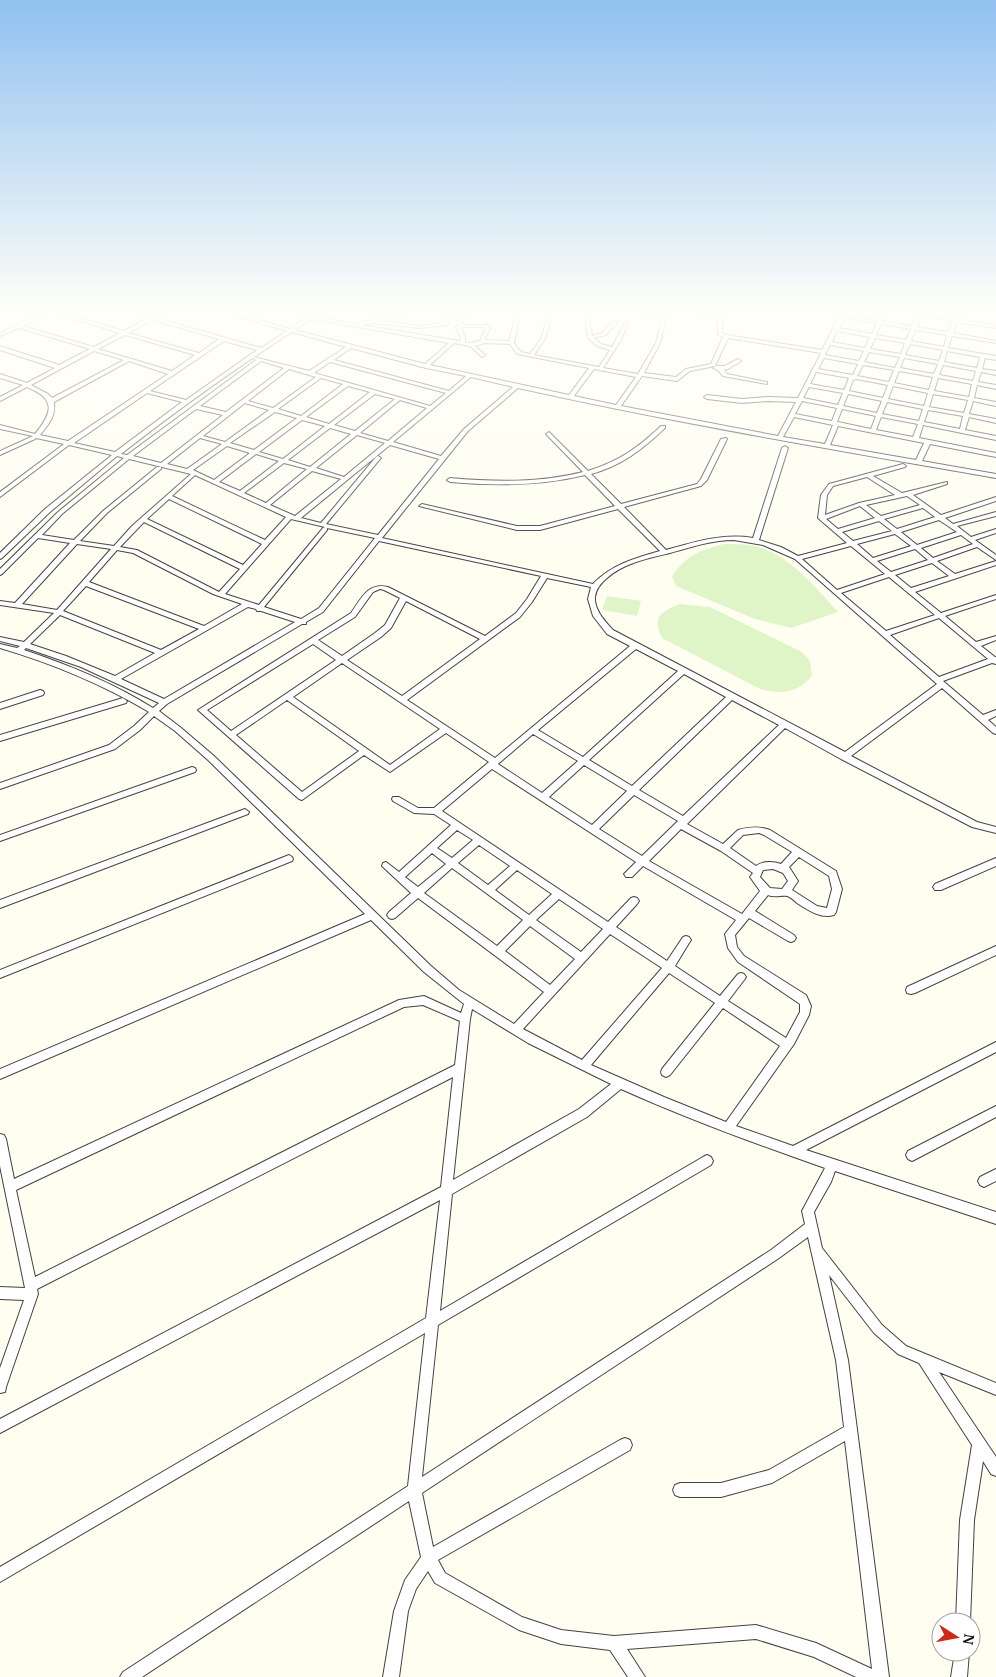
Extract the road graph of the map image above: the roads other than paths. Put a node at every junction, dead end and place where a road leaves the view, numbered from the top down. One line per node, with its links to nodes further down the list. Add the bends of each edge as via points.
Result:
1 (42, 393): 30 (street)
2 (66, 393): 30 (street)
3 (142, 393): 64 (street)
4 (154, 393): 32 (street)
5 (200, 393): 32 (street)
6 (214, 393): 34 (street)
7 (253, 393): 31 (street)
8 (296, 393): 39 (street)
9 (333, 393): 44 (street)
10 (372, 393): 48 (street)
11 (378, 393): 26 (street)
12 (450, 393): 37 (street)
13 (509, 393): 72 (street, via 466,430)
14 (549, 393): 25 (street)
15 (573, 393): 25 (street)
16 (626, 393): 35 (street)
17 (803, 393): 27 (street)
18 (847, 393): 36 (street)
19 (854, 393): 28 (street)
20 (889, 393): 28 (street)
21 (931, 393): 38 (street)
22 (937, 393): 29 (street)
23 (973, 393): 29 (street)
24 (707, 397): 27 (street, via 742,401)
25 (570, 398): 35 (street)
26 (398, 399): 37 (street); 53 (street)
27 (799, 400): 36 (street); 41 (street)
28 (886, 400): 38 (street); 42 (street)
29 (971, 400): 33 (street); 43 (street)
30 (51, 401): 56 (street, via 53,415)
31 (243, 401): 39 (street); 40 (street)
32 (188, 402): 70 (street)
33 (996, 404)
34 (196, 407): 40 (street); 71 (street)
35 (616, 407): 57 (street)
36 (841, 407): 42 (street); 46 (street)
37 (432, 408): 62 (street)
38 (926, 408): 43 (street); 47 (street)
39 (272, 410): 44 (street); 63 (street)
40 (227, 414): 55 (street)
41 (792, 415): 46 (street); 57 (street)
42 (880, 415): 47 (street); 51 (street)
43 (966, 415): 45 (street); 52 (street)
44 (301, 417): 48 (street); 67 (street)
45 (996, 421)
46 (835, 423): 51 (street); 65 (street)
47 (921, 423): 52 (street); 58 (street)
48 (329, 425): 53 (street); 73 (street)
49 (663, 427): 79 (street, via 635,453)
50 (0, 428): 56 (street)
51 (872, 430): 58 (street)
52 (962, 431): 59 (street)
53 (356, 434): 62 (street); 77 (street)
54 (549, 434): 79 (street)
55 (199, 436): 63 (street); 76 (street)
56 (35, 437): 64 (street); 68 (street)
57 (780, 438): 65 (street)
58 (916, 438): 61 (street)
59 (996, 438)
60 (724, 439): 96 (street, via 699,485)
61 (928, 441): 69 (street); 74 (street)
62 (391, 442): 72 (street); 82 (street); 105 (street)
63 (227, 443): 67 (street); 78 (street)
64 (68, 444): 70 (street); 88 (street)
65 (827, 447): 74 (street)
66 (785, 448): 113 (street)
67 (255, 452): 73 (street); 84 (street)
68 (0, 453)
69 (996, 455)
70 (116, 456): 71 (street); 121 (street, via 53,506)
71 (126, 458): 76 (street); 110 (street, via 60,512)
72 (442, 458): 111 (street)
73 (283, 460): 77 (street); 86 (street)
74 (918, 463): 81 (street)
75 (903, 466): 80 (street)
76 (160, 467): 78 (street); 114 (street, via 105,512)
77 (311, 470): 82 (street); 92 (street)
78 (190, 473): 84 (street); 90 (street); 99 (street)
79 (587, 473): 83 (street, via 532,482); 96 (street)
80 (869, 476): 89 (street); 100 (street, via 826,489)
81 (996, 476)
82 (346, 479): 102 (street)
83 (450, 480)
84 (216, 481): 86 (street)
85 (944, 483): 87 (street)
86 (241, 493): 92 (street)
87 (908, 494): 89 (street); 95 (street)
88 (0, 495)
89 (900, 495): 93 (street)
90 (168, 496): 101 (street); 115 (street)
91 (996, 499): 98 (street)
92 (268, 504): 102 (street)
93 (861, 504): 100 (street); 103 (street)
94 (422, 506): 96 (street, via 530,530)
95 (924, 506): 98 (street); 103 (street)
96 (620, 507): 120 (street)
97 (996, 514): 104 (street)
98 (938, 516): 104 (street); 108 (street)
99 (288, 518): 105 (street); 115 (street)
100 (821, 518): 106 (street)
101 (143, 519): 119 (street); 127 (street)
102 (296, 519): 105 (street)
103 (878, 519): 106 (street); 108 (street)
104 (951, 526): 109 (street)
105 (324, 527): 111 (street); 142 (street)
106 (837, 531): 116 (street)
107 (996, 531): 112 (street)
108 (896, 532): 116 (street); 118 (street)
109 (961, 533): 112 (street); 118 (street)
110 (37, 536): 114 (street); 128 (street)
111 (378, 539): 129 (street); 145 (street, via 321,610)
112 (970, 539): 117 (street)
113 (755, 541): 120 (street, via 722,538); 122 (street, via 780,548)
114 (75, 542): 119 (street); 141 (street)
115 (266, 543): 127 (street)
116 (853, 544): 122 (street); 124 (street)
117 (978, 545): 123 (street); 125 (street)
118 (916, 547): 124 (street); 125 (street)
119 (116, 548): 132 (street); 136 (street, via 135,551)
120 (664, 552): 133 (street, via 624,564 600,578)
121 (0, 557)
122 (798, 558): 134 (street)
123 (996, 558)
124 (873, 560): 130 (street)
125 (934, 561): 130 (street); 131 (street)
126 (996, 563): 131 (street)
127 (244, 568): 136 (street)
128 (0, 573)
129 (545, 575): 133 (street); 150 (street, via 518,615)
130 (891, 576): 134 (street); 135 (street)
131 (954, 577): 135 (street)
132 (84, 583): 143 (street); 146 (street)
133 (594, 586): 155 (street, via 591,598 595,615 610,632)
134 (837, 592): 147 (street)
135 (910, 592): 144 (street)
136 (220, 595): 140 (street)
137 (996, 597): 144 (street)
138 (404, 598): 150 (street); 151 (street, via 386,588 375,588 352,615); 159 (street, via 388,626)
139 (0, 603): 141 (street)
140 (246, 605): 142 (street); 146 (street)
141 (16, 606): 143 (street)
142 (259, 608): 145 (street)
143 (59, 612): 152 (street); 158 (street)
144 (939, 616): 147 (street); 153 (street)
145 (303, 622): 169 (street)
146 (204, 628): 158 (street)
147 (884, 634): 163 (street)
148 (996, 638): 153 (street)
149 (0, 639): 152 (street)
150 (485, 639): 167 (street)
151 (312, 640): 159 (street); 178 (street, via 202,710)
152 (26, 644): 157 (street); 162 (street)
153 (976, 645): 160 (street)
154 (0, 646): 157 (street)
155 (634, 646): 161 (street); 176 (street)
156 (0, 652): 168 (street)
157 (18, 652): 171 (street, via 90,680)
158 (162, 653): 162 (street)
159 (342, 660): 165 (street); 167 (street)
160 (995, 660): 163 (street)
161 (682, 672): 166 (street); 182 (street)
162 (115, 679): 169 (street)
163 (940, 682): 173 (street); 181 (street)
164 (40, 693): 170 (street)
165 (288, 696): 178 (street); 180 (street)
166 (730, 697): 174 (street); 186 (street)
167 (402, 700): 175 (street)
168 (123, 701): 171 (street); 179 (street)
169 (164, 702): 171 (street)
170 (0, 706)
171 (153, 711): 185 (street, via 112,747); 218 (street, via 195,743)
172 (996, 714): 173 (street)
173 (982, 719): 177 (street)
174 (783, 725): 181 (street); 191 (street)
175 (446, 729): 180 (street, via 392,769); 183 (street)
176 (532, 730): 182 (street); 183 (street)
177 (996, 732)
178 (231, 735): 180 (street, via 302,797)
179 (0, 738)
180 (364, 750)
181 (844, 757): 194 (street, via 975,825)
182 (583, 761): 186 (street); 187 (street)
183 (493, 762): 187 (street); 189 (street)
184 (192, 770): 195 (street)
185 (0, 786)
186 (634, 791): 191 (street); 193 (street)
187 (543, 797): 193 (street)
188 (396, 799): 189 (street, via 416,811)
189 (436, 811): 192 (street)
190 (245, 812): 217 (street)
191 (682, 822): 198 (street); 201 (street)
192 (457, 825): 196 (street); 197 (street)
193 (593, 829): 201 (street)
194 (996, 830)
195 (0, 838)
196 (479, 840): 203 (street); 205 (street)
197 (431, 848): 203 (street); 209 (street)
198 (724, 849): 199 (street, via 741,832 759,830); 207 (street)
199 (798, 852): 206 (street); 213 (street, via 833,874 837,889 831,912 819,911)
200 (289, 859): 229 (street)
201 (642, 861): 208 (street); 220 (street)
202 (996, 862): 210 (street)
203 (452, 864): 211 (street); 214 (street)
204 (386, 866): 209 (street)
205 (516, 866): 211 (street); 215 (street)
206 (783, 868): 207 (street, via 773,865 760,867); 213 (street, via 793,881)
207 (757, 871): 212 (street, via 755,877)
208 (629, 874)
209 (399, 877): 214 (street)
210 (938, 887)
211 (488, 890): 221 (street)
212 (766, 891): 213 (street, via 775,894); 220 (street)
213 (788, 892)
214 (418, 893): 219 (street); 226 (street)
215 (559, 894): 221 (street); 222 (street)
216 (634, 901): 222 (street)
217 (0, 904)
218 (373, 915): 233 (street, via 431,972); 242 (street)
219 (392, 915)
220 (746, 916): 223 (street); 237 (street, via 730,934 732,948 741,959 805,1001 805,1011)
221 (529, 920): 226 (street); 227 (street)
222 (609, 928): 227 (street); 228 (street)
223 (791, 938)
224 (686, 940): 228 (street)
225 (996, 950): 231 (street)
226 (498, 952): 232 (street)
227 (582, 958): 232 (street)
228 (668, 966): 234 (street); 239 (street)
229 (0, 974)
230 (741, 977): 234 (street)
231 (911, 990)
232 (551, 991): 236 (street)
233 (469, 1002): 235 (street); 236 (street)
234 (723, 1002): 237 (street); 241 (street)
235 (465, 1019): 240 (street); 253 (street, via 424,1000 403,1003)
236 (516, 1029): 239 (street)
237 (786, 1044): 245 (street)
238 (996, 1047): 247 (street)
239 (583, 1066): 243 (street)
240 (460, 1068): 254 (street); 258 (street)
241 (666, 1072)
242 (0, 1074)
243 (618, 1085): 245 (street); 254 (street, via 583,1113)
244 (996, 1111): 248 (street)
245 (728, 1128): 247 (street)
246 (0, 1138): 253 (street)
247 (794, 1151): 250 (street)
248 (912, 1155)
249 (707, 1161): 260 (street)
250 (832, 1164): 255 (street); 256 (street, via 810,1204)
251 (996, 1175): 252 (street)
252 (984, 1181)
253 (10, 1187): 258 (street)
254 (446, 1190): 260 (street); 264 (street)
255 (996, 1218)
256 (811, 1227): 257 (street); 269 (street, via 775,1254)
257 (817, 1252): 261 (street, via 878,1329 902,1350); 265 (street, via 842,1360)
258 (31, 1290): 259 (street); 262 (street)
259 (0, 1293)
260 (432, 1323): 269 (street); 272 (street)
261 (924, 1361): 263 (street); 266 (street)
262 (0, 1387)
263 (996, 1389)
264 (0, 1426)
265 (851, 1430): 270 (street, via 772,1476 722,1490); 280 (street)
266 (979, 1444): 268 (street); 273 (street, via 967,1520)
267 (625, 1445): 271 (street)
268 (996, 1469)
269 (414, 1490): 271 (street); 276 (street)
270 (680, 1490)
271 (428, 1558): 274 (street, via 440,1578 519,1624 561,1637); 277 (street, via 410,1585 401,1611)
272 (0, 1575)
273 (964, 1612)
274 (614, 1643): 278 (street); 279 (street, via 756,1632 816,1650)
275 (961, 1662): 281 (street)
276 (128, 1677)
277 (391, 1677)
278 (637, 1677)
279 (873, 1677)
280 (881, 1677)
281 (959, 1677)

